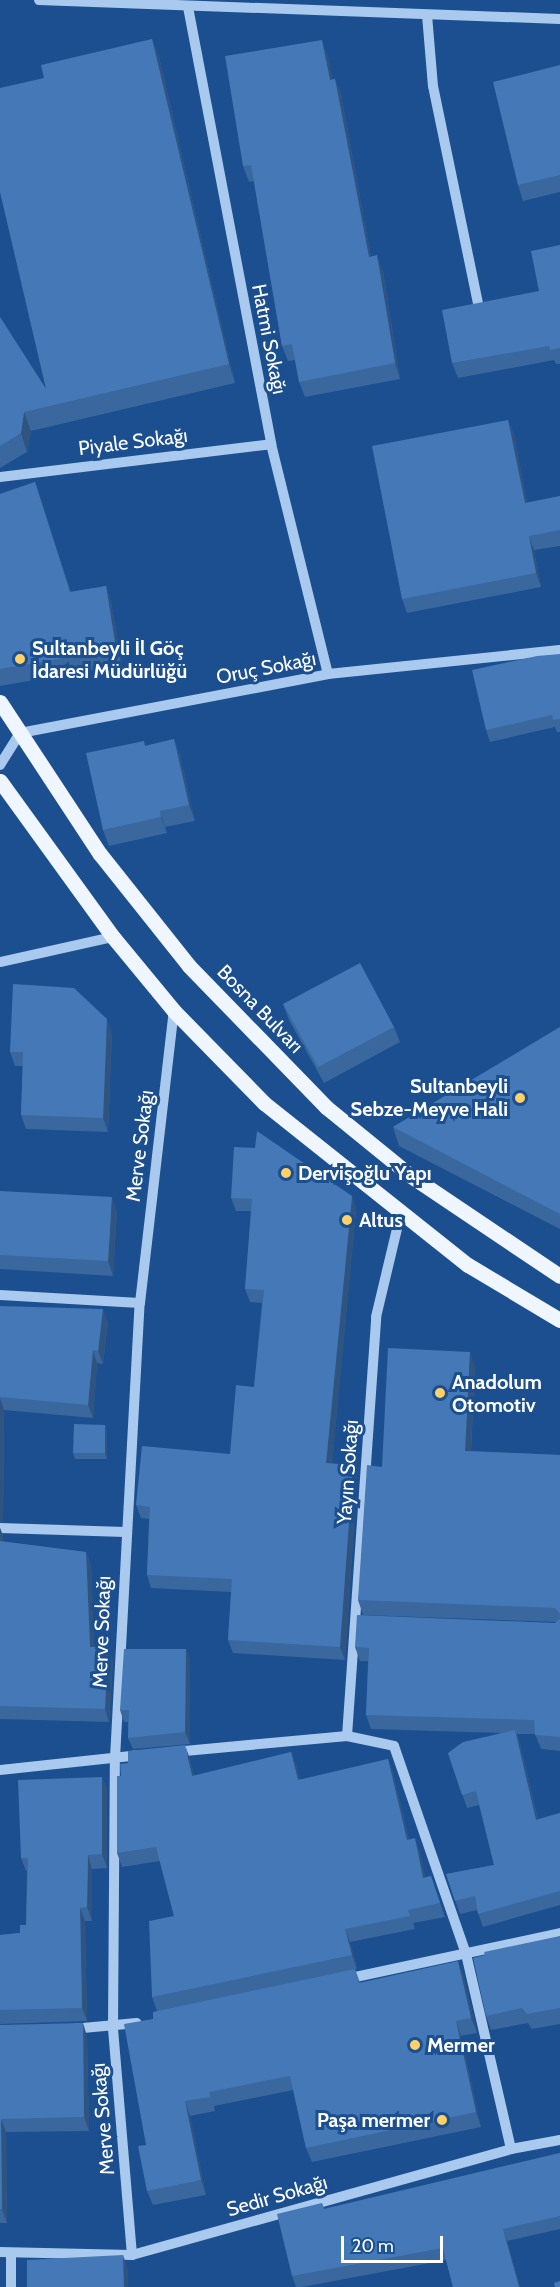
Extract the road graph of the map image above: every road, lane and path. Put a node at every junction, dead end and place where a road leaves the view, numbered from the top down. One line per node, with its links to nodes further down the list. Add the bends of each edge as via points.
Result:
1 (39, 0): 2 (street)
2 (188, 7): 3 (street); 6 (street, Hatmi Sokağı)
3 (427, 15): 4 (street); 5 (street, via 433,86)
4 (560, 19)
5 (480, 312)
6 (271, 444): 7 (street, Piyale Sokağı); 9 (street, Hatmi Sokağı)
7 (0, 477)
8 (560, 650): 9 (street, Oruç Sokağı)
9 (328, 674): 11 (street, Oruç Sokağı)
10 (0, 702): 11 (main road, Bosna Bulvarı)
11 (20, 733): 12 (street); 18 (main road, Bosna Bulvarı, via 100,854 189,966 326,1107 411,1176)
12 (0, 765)
13 (0, 781): 14 (main road)
14 (113, 937): 15 (street); 16 (main road)
15 (0, 962)
16 (174, 1011): 17 (main road, via 264,1103); 20 (street, Merve Sokağı)
17 (401, 1212): 21 (main road, via 468,1265); 24 (street, Yayın Sokağı, via 376,1317)
18 (560, 1276)
19 (0, 1295): 20 (street)
20 (140, 1303): 23 (street, Merve Sokağı)
21 (560, 1320)
22 (0, 1528): 23 (street)
23 (125, 1532): 27 (street, Merve Sokağı)
24 (357, 1622): 25 (street); 26 (street, Yayın Sokağı)
25 (369, 1622)
26 (347, 1736): 27 (street); 30 (street, via 394,1746)
27 (115, 1758): 28 (street); 33 (street, Merve Sokağı)
28 (0, 1770)
29 (560, 1933): 30 (street)
30 (466, 1954): 31 (street); 36 (street)
31 (329, 1983)
32 (147, 2021): 33 (street)
33 (113, 2028): 34 (street); 38 (street, Merve Sokağı)
34 (57, 2030)
35 (560, 2140): 36 (street, Sedir Sokağı)
36 (511, 2149): 38 (street, Sedir Sokağı)
37 (5, 2253): 38 (street, Sedir Sokağı); 39 (street)
38 (132, 2255)
39 (11, 2287)

